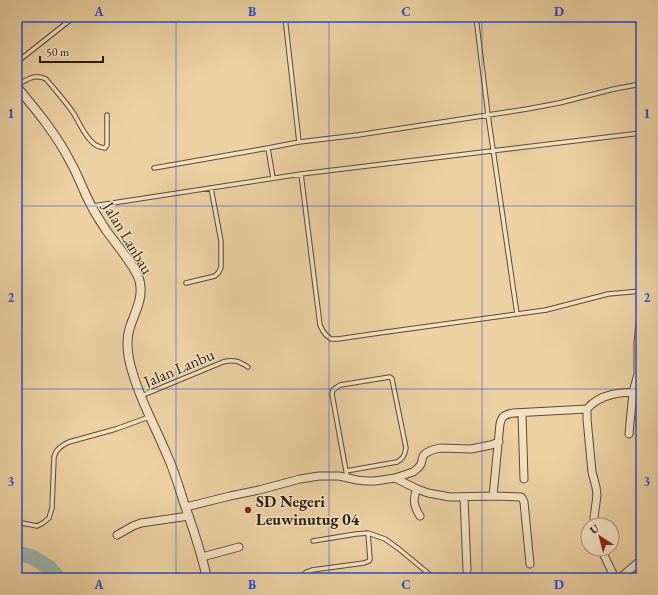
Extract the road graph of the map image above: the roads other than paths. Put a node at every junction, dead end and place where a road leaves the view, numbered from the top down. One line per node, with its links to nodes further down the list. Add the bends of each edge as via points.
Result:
1 (74, 17): 4 (lane)
2 (285, 17): 10 (lane)
3 (476, 17): 8 (lane)
4 (17, 62)
5 (641, 84): 8 (lane)
6 (17, 86): 7 (lane, via 37,76 46,79 71,110 85,134 95,145 105,148); 17 (street, Jalan Lanbau, via 48,125 71,163)
7 (107, 115)
8 (488, 116): 10 (lane); 12 (lane)
9 (641, 133): 12 (lane)
10 (299, 142): 11 (lane)
11 (268, 148): 13 (lane); 15 (lane)
12 (493, 151): 14 (lane); 20 (lane)
13 (154, 168)
14 (301, 174): 15 (lane); 20 (lane, via 320,325 331,339)
15 (273, 178): 16 (lane)
16 (211, 188): 17 (lane); 18 (lane, via 221,246 221,267 215,276)
17 (92, 207): 25 (street, Jalan Lanbau, via 140,281 141,292 127,345 128,357)
18 (186, 283)
19 (641, 291): 20 (lane, via 608,294 546,310)
20 (517, 314)
21 (640, 323): 23 (street, via 638,374)
22 (248, 367): 25 (lane, Jalan Lanbu, via 230,360)
23 (632, 392): 24 (street); 26 (street, via 608,395); 29 (street)
24 (641, 392)
25 (141, 396): 28 (street, Jalan Lanbau)
26 (587, 409): 27 (street); 40 (street, via 592,472 597,495)
27 (522, 413): 30 (street, via 507,415 501,419); 33 (street)
28 (150, 417): 37 (street, Jalan Lanbau); 41 (lane, via 69,442 58,448 54,457 52,508 49,518 37,526)
29 (629, 434)
30 (499, 442): 32 (street, via 471,449 432,450 423,456 421,464 413,472); 35 (street)
31 (347, 474): 31 (lane, via 333,390 340,385 390,377 406,453 397,462); 32 (street, via 357,480); 37 (street, via 307,478)
32 (395, 478): 34 (street)
33 (524, 479)
34 (417, 489): 36 (street, via 450,497); 39 (street, via 414,503)
35 (493, 496): 36 (street); 49 (street, via 521,497 524,500)
36 (464, 497): 50 (street)
37 (186, 507): 38 (street, Jalan Lanbau)
38 (189, 516): 43 (street, via 141,523); 46 (street, Jalan Lanbau)
39 (420, 516)
40 (594, 517)
41 (17, 522)
42 (368, 533): 44 (lane); 52 (lane, via 369,561 312,570 305,573); 53 (lane, via 385,539)
43 (117, 535)
44 (313, 541)
45 (239, 547): 46 (street)
46 (202, 557): 51 (street, Jalan Lanbau)
47 (605, 557): 54 (street)
48 (641, 560): 55 (street)
49 (530, 564)
50 (467, 570)
51 (207, 578)
52 (302, 578)
53 (434, 578)
54 (615, 578)
55 (620, 578)

